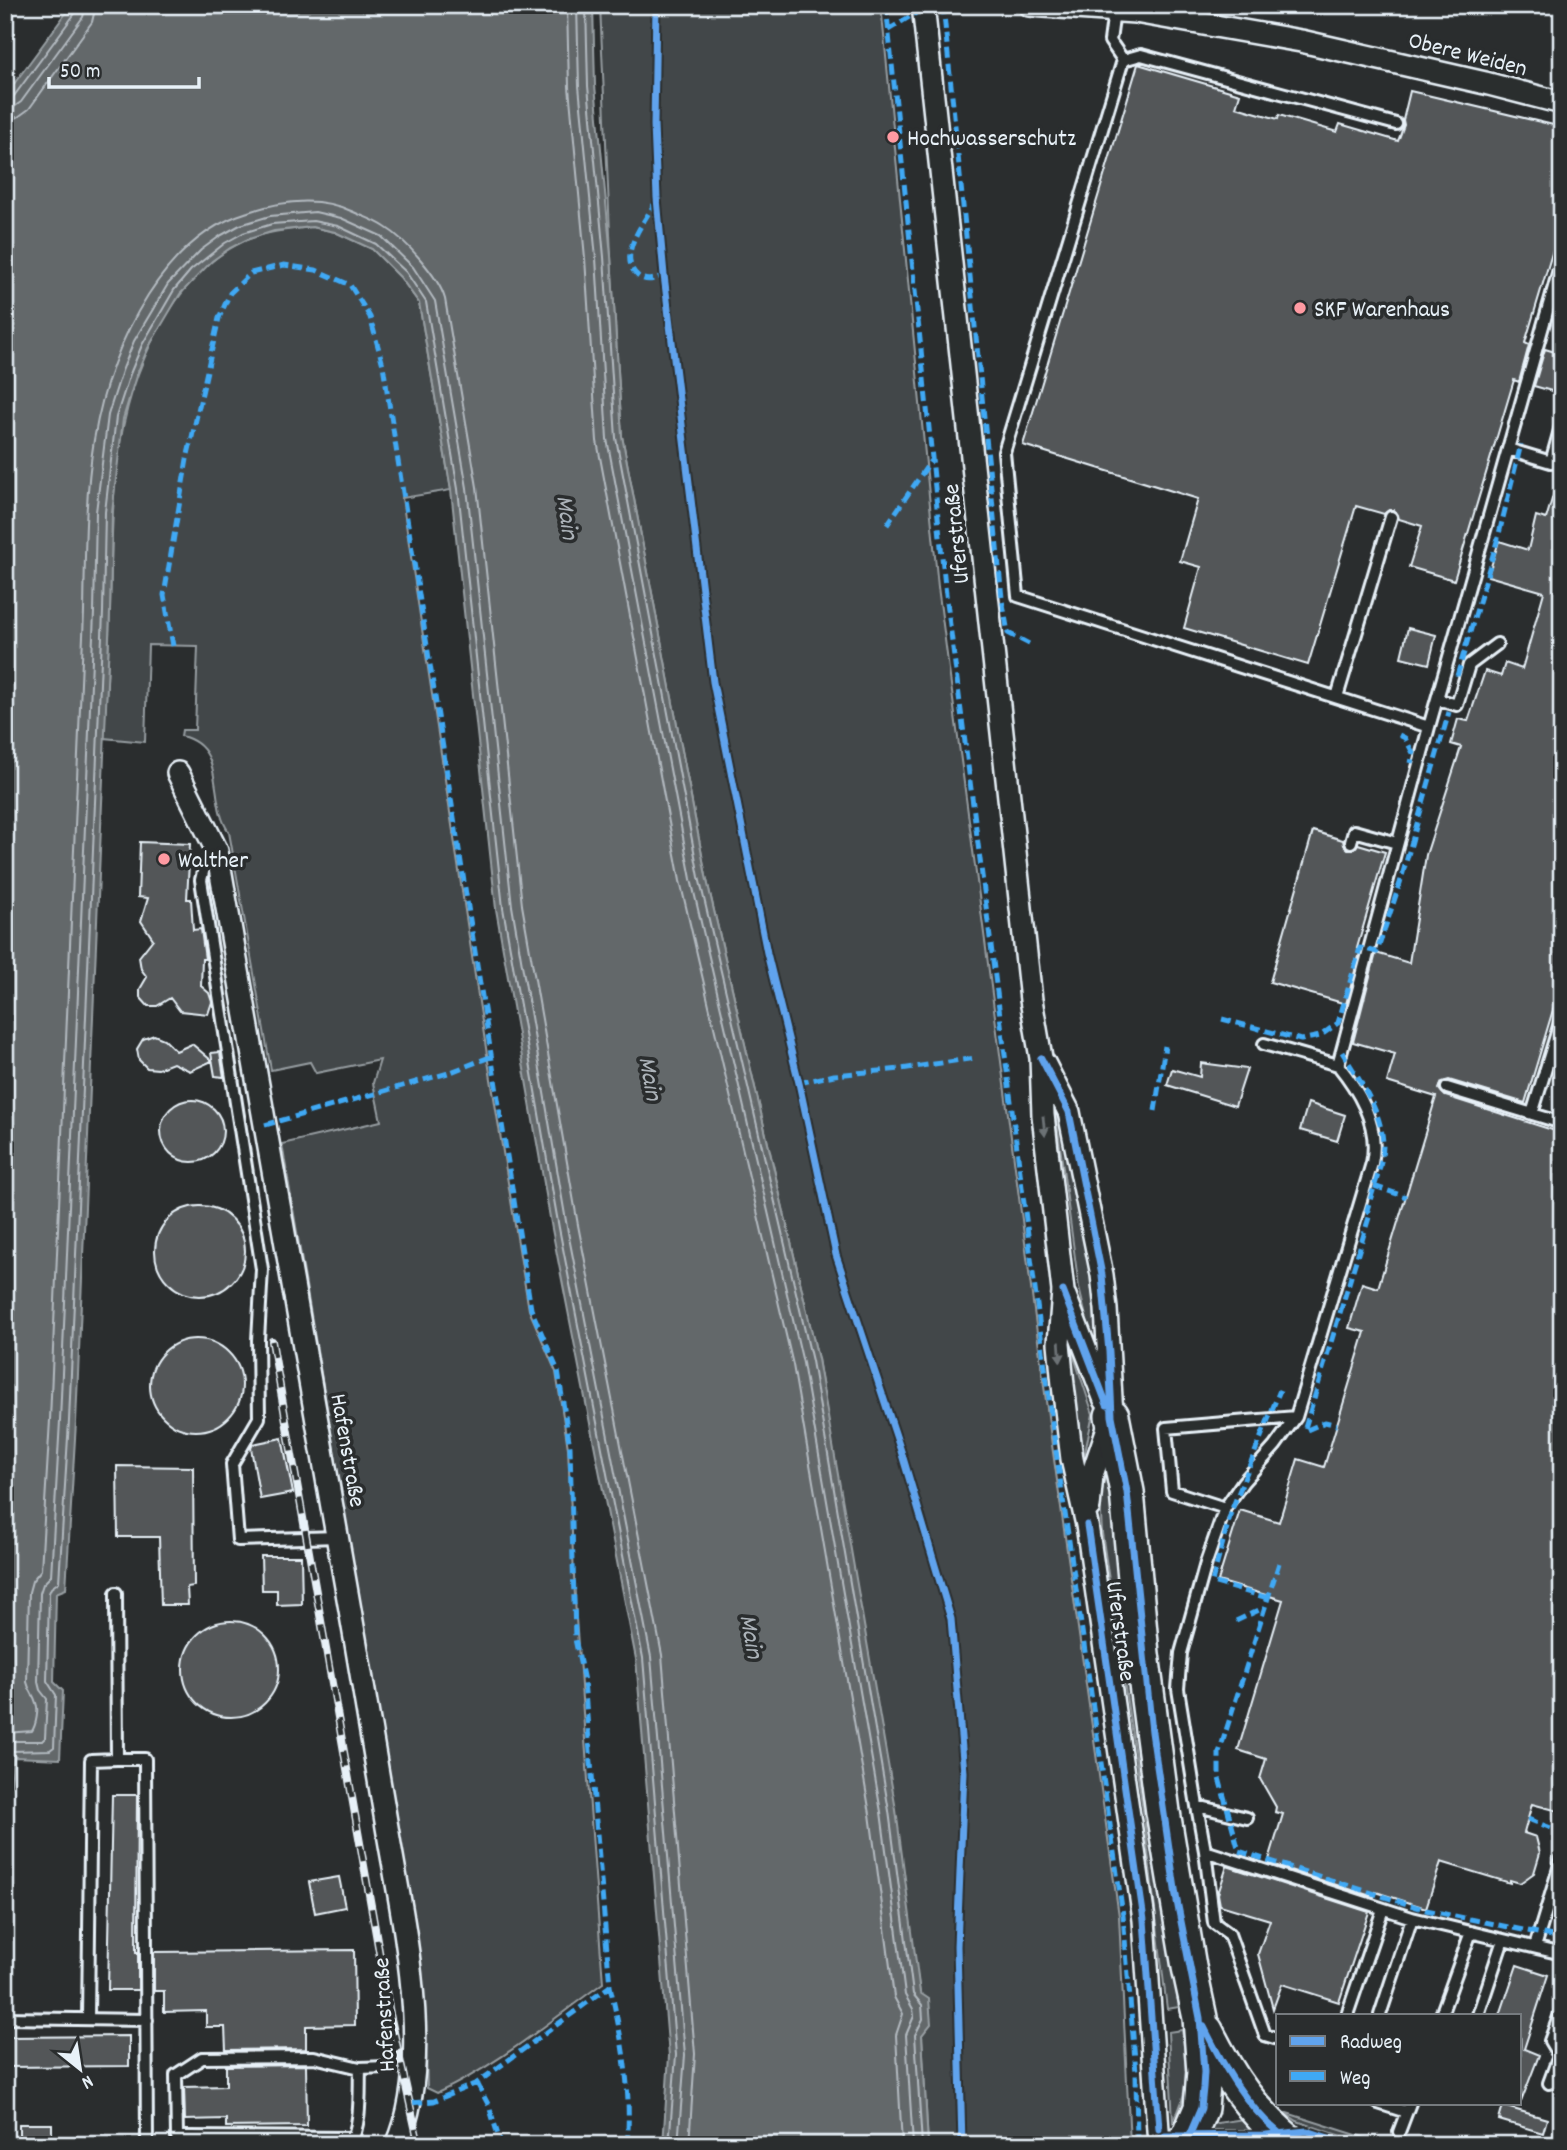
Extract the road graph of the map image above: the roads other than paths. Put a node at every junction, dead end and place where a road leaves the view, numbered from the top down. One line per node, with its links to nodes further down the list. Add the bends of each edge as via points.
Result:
1 (923, 5): 23 (street, Uferstraße)
2 (1029, 5): 3 (street, Obere Weiden)
3 (1114, 11): 4 (lane, via 1110,41); 5 (street, Obere Weiden, via 1301,41)
4 (1123, 60): 6 (lane, via 1141,55); 12 (lane, via 1004,452 1018,596)
5 (1562, 103)
6 (1396, 124)
7 (1562, 259): 9 (lane)
8 (1562, 423): 9 (lane, via 1551,462)
9 (1508, 449): 13 (lane)
10 (1391, 517): 12 (lane)
11 (1497, 644): 13 (lane, via 1469,666 1457,705)
12 (1337, 697): 14 (lane)
13 (1437, 699): 14 (lane)
14 (1429, 727): 17 (lane)
15 (178, 773): 18 (street, Hafenstraße)
16 (1351, 842): 17 (lane, via 1354,831)
17 (1397, 843): 24 (lane)
18 (217, 851): 19 (street, Hafenstraße); 20 (lane, via 205,864 201,880)
19 (239, 980): 20 (lane); 33 (street, Hafenstraße)
20 (217, 984): 33 (lane, via 262,1269 260,1418 232,1464 238,1539)
21 (1561, 1020): 26 (lane)
22 (1264, 1044): 24 (lane)
23 (1041, 1058): 28 (street, Uferstraße, one-way to 28); 29 (street, Uferstraße, via 1069,1112 1102,1275)
24 (1338, 1065): 30 (lane, via 1363,1105 1376,1149)
25 (1447, 1088): 26 (lane)
26 (1532, 1114): 27 (lane)
27 (1562, 1123)
28 (1063, 1291): 29 (street, Uferstraße); 32 (street, Uferstraße, one-way to 32, via 1059,1343 1072,1459)
29 (1112, 1416): 32 (street, Uferstraße, via 1092,1475); 53 (main road, via 1127,1492 1163,1812)
30 (1296, 1417): 31 (lane); 31 (lane, via 1166,1428 1172,1491)
31 (1225, 1508): 36 (lane, via 1178,1671)
32 (1087, 1525): 66 (street, Uferstraße, via 1144,1920)
33 (338, 1536): 56 (street, Hafenstraße, via 407,1952 414,2006)
34 (116, 1593): 35 (lane)
35 (117, 1759): 52 (lane, via 90,1760); 54 (lane, via 145,1759)
36 (1197, 1806): 37 (lane); 38 (lane)
37 (1247, 1818)
38 (1205, 1851): 40 (lane); 55 (lane, via 1214,1923 1229,1934 1265,2035)
39 (1562, 1858): 44 (lane)
40 (1383, 1909): 41 (lane); 47 (lane)
41 (1412, 1918): 42 (lane); 48 (lane)
42 (1471, 1932): 43 (lane); 49 (lane)
43 (1503, 1940): 44 (lane); 50 (lane)
44 (1535, 1947): 45 (lane)
45 (1562, 1954)
46 (1562, 2009): 58 (lane, via 1550,2041 1559,2056)
47 (1347, 2014)
48 (1380, 2014)
49 (1441, 2014)
50 (1478, 2014)
51 (5, 2018): 52 (lane)
52 (88, 2018): 54 (lane)
53 (1200, 2018): 67 (main road, via 1205,2072 1201,2108); 68 (main road, via 1239,2090)
54 (147, 2020): 64 (lane)
55 (1276, 2038)
56 (413, 2066): 57 (lane); 65 (street, Hafenstraße)
57 (360, 2068): 62 (lane, via 314,2057 202,2058 176,2075 177,2137); 63 (lane, via 359,2110)
58 (1549, 2083)
59 (1384, 2104): 60 (lane)
60 (1408, 2108): 61 (lane)
61 (1399, 2132)
62 (189, 2141): 63 (lane)
63 (351, 2141)
64 (147, 2145)
65 (397, 2145)
66 (1159, 2145)
67 (1181, 2145)
68 (1293, 2145)

